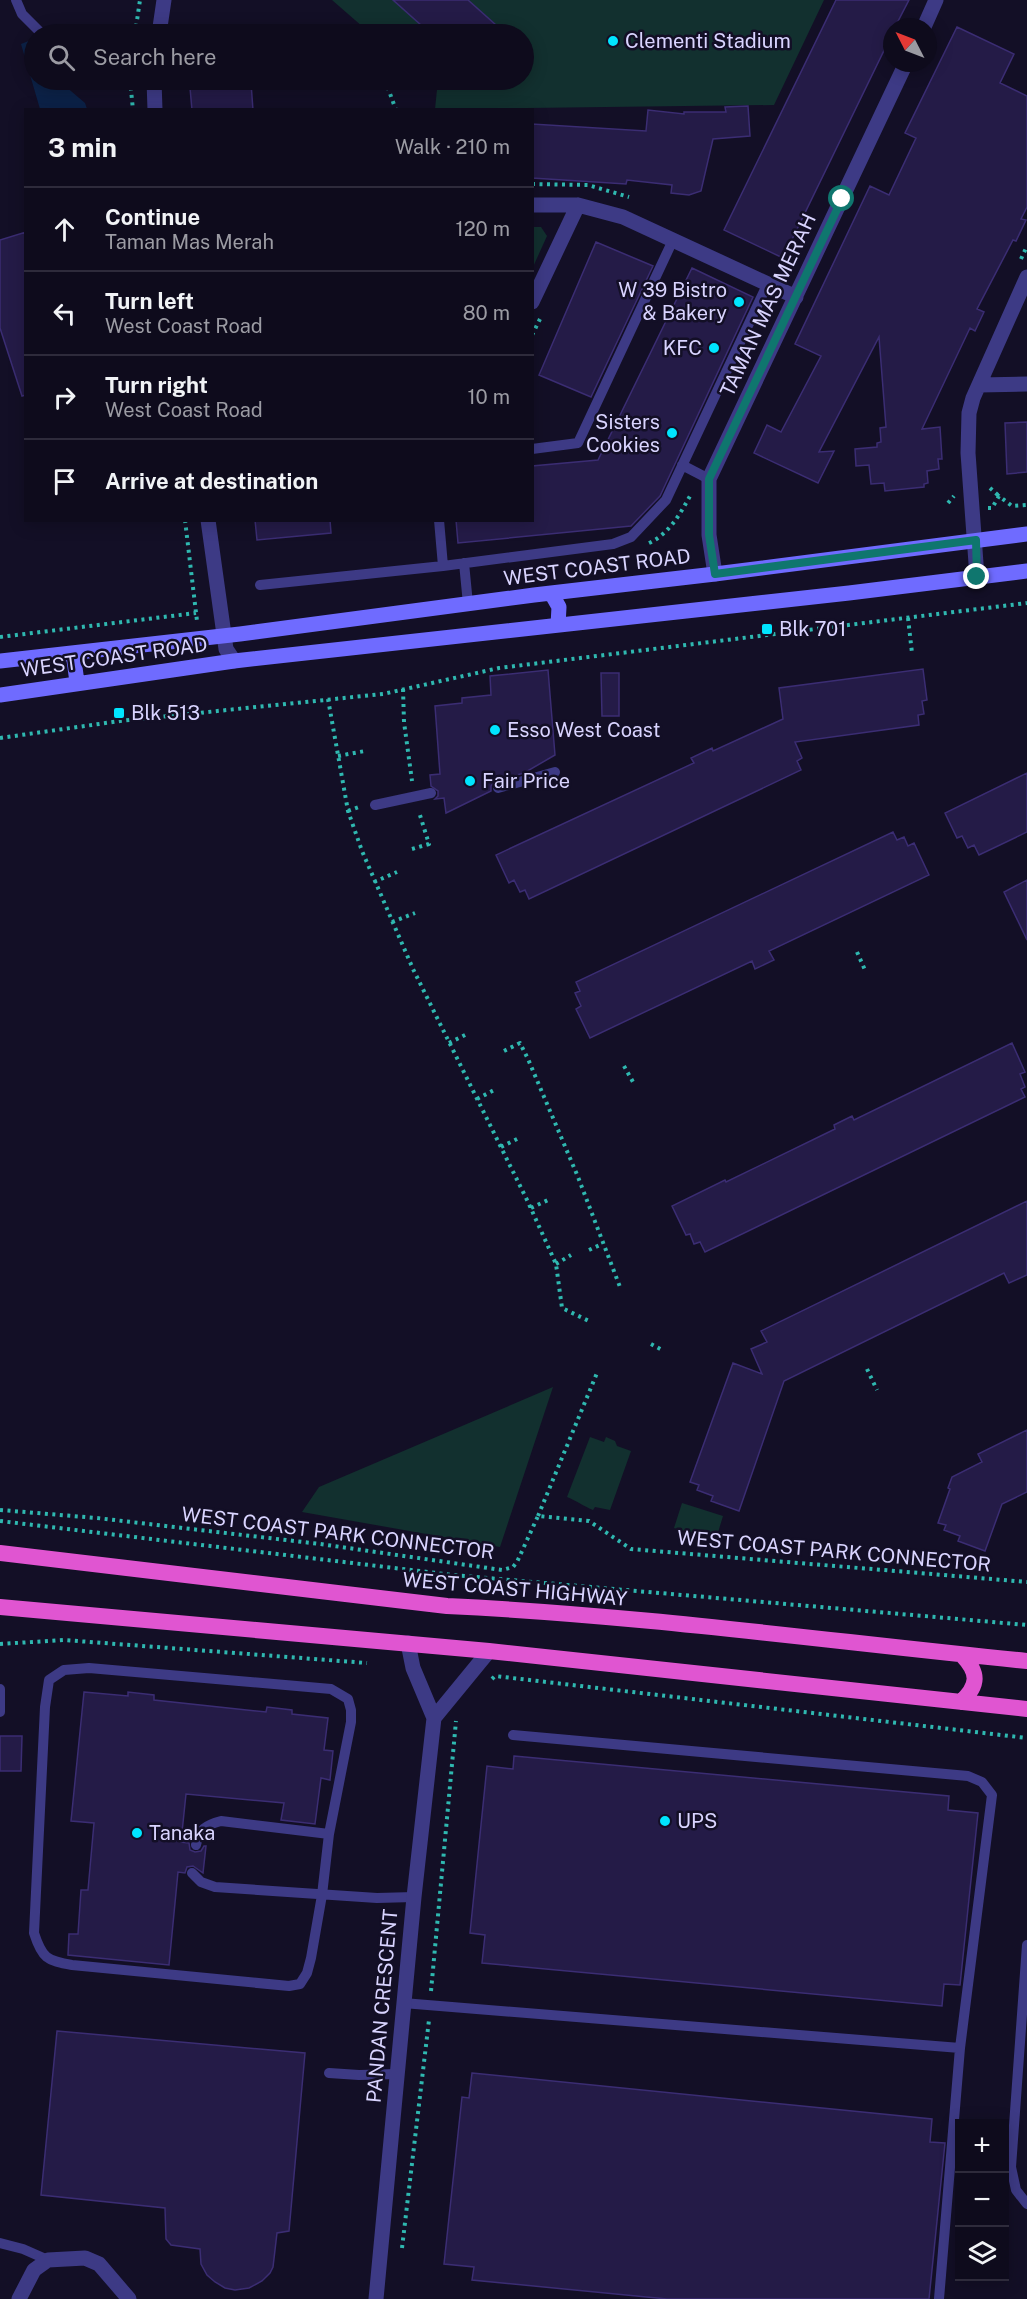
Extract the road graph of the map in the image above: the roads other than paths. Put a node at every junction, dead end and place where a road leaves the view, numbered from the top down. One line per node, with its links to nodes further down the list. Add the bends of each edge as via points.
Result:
1 (16, 0): 5 (lane)
2 (164, 0): 6 (street)
3 (936, 0): 4 (street)
4 (928, 18)
5 (32, 24)
6 (160, 24)
7 (902, 72): 15 (street, TAMAN MAS MERAH)
8 (154, 90): 9 (street)
9 (154, 108)
10 (534, 205): 11 (street)
11 (578, 205): 12 (street, via 623,217); 16 (street)
12 (673, 240): 14 (street); 19 (lane, via 578,443)
13 (1027, 277): 18 (street)
14 (768, 283): 15 (street); 20 (lane)
15 (796, 297): 21 (street, TAMAN MAS MERAH)
16 (537, 308)
17 (1027, 384): 18 (street)
18 (979, 385): 25 (street, via 968,424)
19 (534, 448)
20 (682, 465): 21 (lane); 26 (lane, via 666,500 632,537 613,544)
21 (709, 479): 29 (street, TAMAN MAS MERAH, via 709,535)
22 (208, 522): 35 (street)
23 (439, 522): 27 (lane)
24 (1027, 534): 25 (main road, WEST COAST ROAD)
25 (976, 540): 29 (main road, WEST COAST ROAD); 30 (street)
26 (464, 563): 27 (lane); 33 (lane)
27 (443, 566): 31 (lane)
28 (1027, 571): 30 (main road, WEST COAST ROAD)
29 (715, 574): 32 (main road, WEST COAST ROAD)
30 (977, 577): 34 (main road, WEST COAST ROAD)
31 (260, 585)
32 (551, 593): 33 (main road, WEST COAST ROAD); 34 (main road, via 560,607)
33 (468, 604): 35 (main road, WEST COAST ROAD)
34 (558, 625): 38 (main road, WEST COAST ROAD)
35 (224, 636): 36 (main road, WEST COAST ROAD); 38 (street, WEST COAST ROAD)
36 (73, 653): 37 (main road, WEST COAST ROAD); 39 (main road)
37 (0, 661)
38 (234, 661): 39 (main road, WEST COAST ROAD)
39 (77, 682): 40 (main road, WEST COAST ROAD)
40 (0, 694)
41 (555, 772): 42 (lane)
42 (498, 788)
43 (431, 793): 44 (lane)
44 (375, 806)
45 (0, 1553): 49 (highway, WEST COAST HIGHWAY, via 447,1606 731,1630)
46 (0, 1607): 47 (highway)
47 (408, 1643): 48 (highway); 55 (street, PANDAN CRESCENT, via 413,1668)
48 (489, 1651): 52 (highway); 55 (street)
49 (962, 1655): 50 (highway, WEST COAST HIGHWAY); 52 (highway, via 970,1664 975,1682 971,1693)
50 (1027, 1661)
51 (0, 1689): 54 (lane)
52 (961, 1702): 53 (highway)
53 (1027, 1709)
54 (0, 1712)
55 (434, 1718): 61 (street, PANDAN CRESCENT)
56 (513, 1735): 64 (lane, via 968,1776 982,1782 992,1795)
57 (329, 1834): 58 (lane, via 221,1821 202,1829); 60 (lane); 60 (lane, via 351,1722 348,1699 340,1693 331,1689 89,1668 64,1670 49,1680 34,1933 40,1951 51,1961 289,1986 300,1984 308,1973)
58 (196, 1845)
59 (192, 1874): 60 (lane, via 215,1887)
60 (322, 1895): 61 (lane)
61 (414, 1897): 63 (street, PANDAN CRESCENT)
62 (1027, 1945): 67 (lane, via 1011,2167 1016,2190)
63 (403, 2003): 64 (lane); 66 (street, PANDAN CRESCENT)
64 (960, 2048): 73 (lane)
65 (329, 2073): 66 (lane)
66 (397, 2074): 72 (street, PANDAN CRESCENT)
67 (1027, 2204)
68 (0, 2243): 69 (lane)
69 (48, 2260): 70 (street, via 34,2270); 71 (street, via 85,2258 99,2264)
70 (19, 2299)
71 (129, 2299)
72 (376, 2299)
73 (939, 2299)

